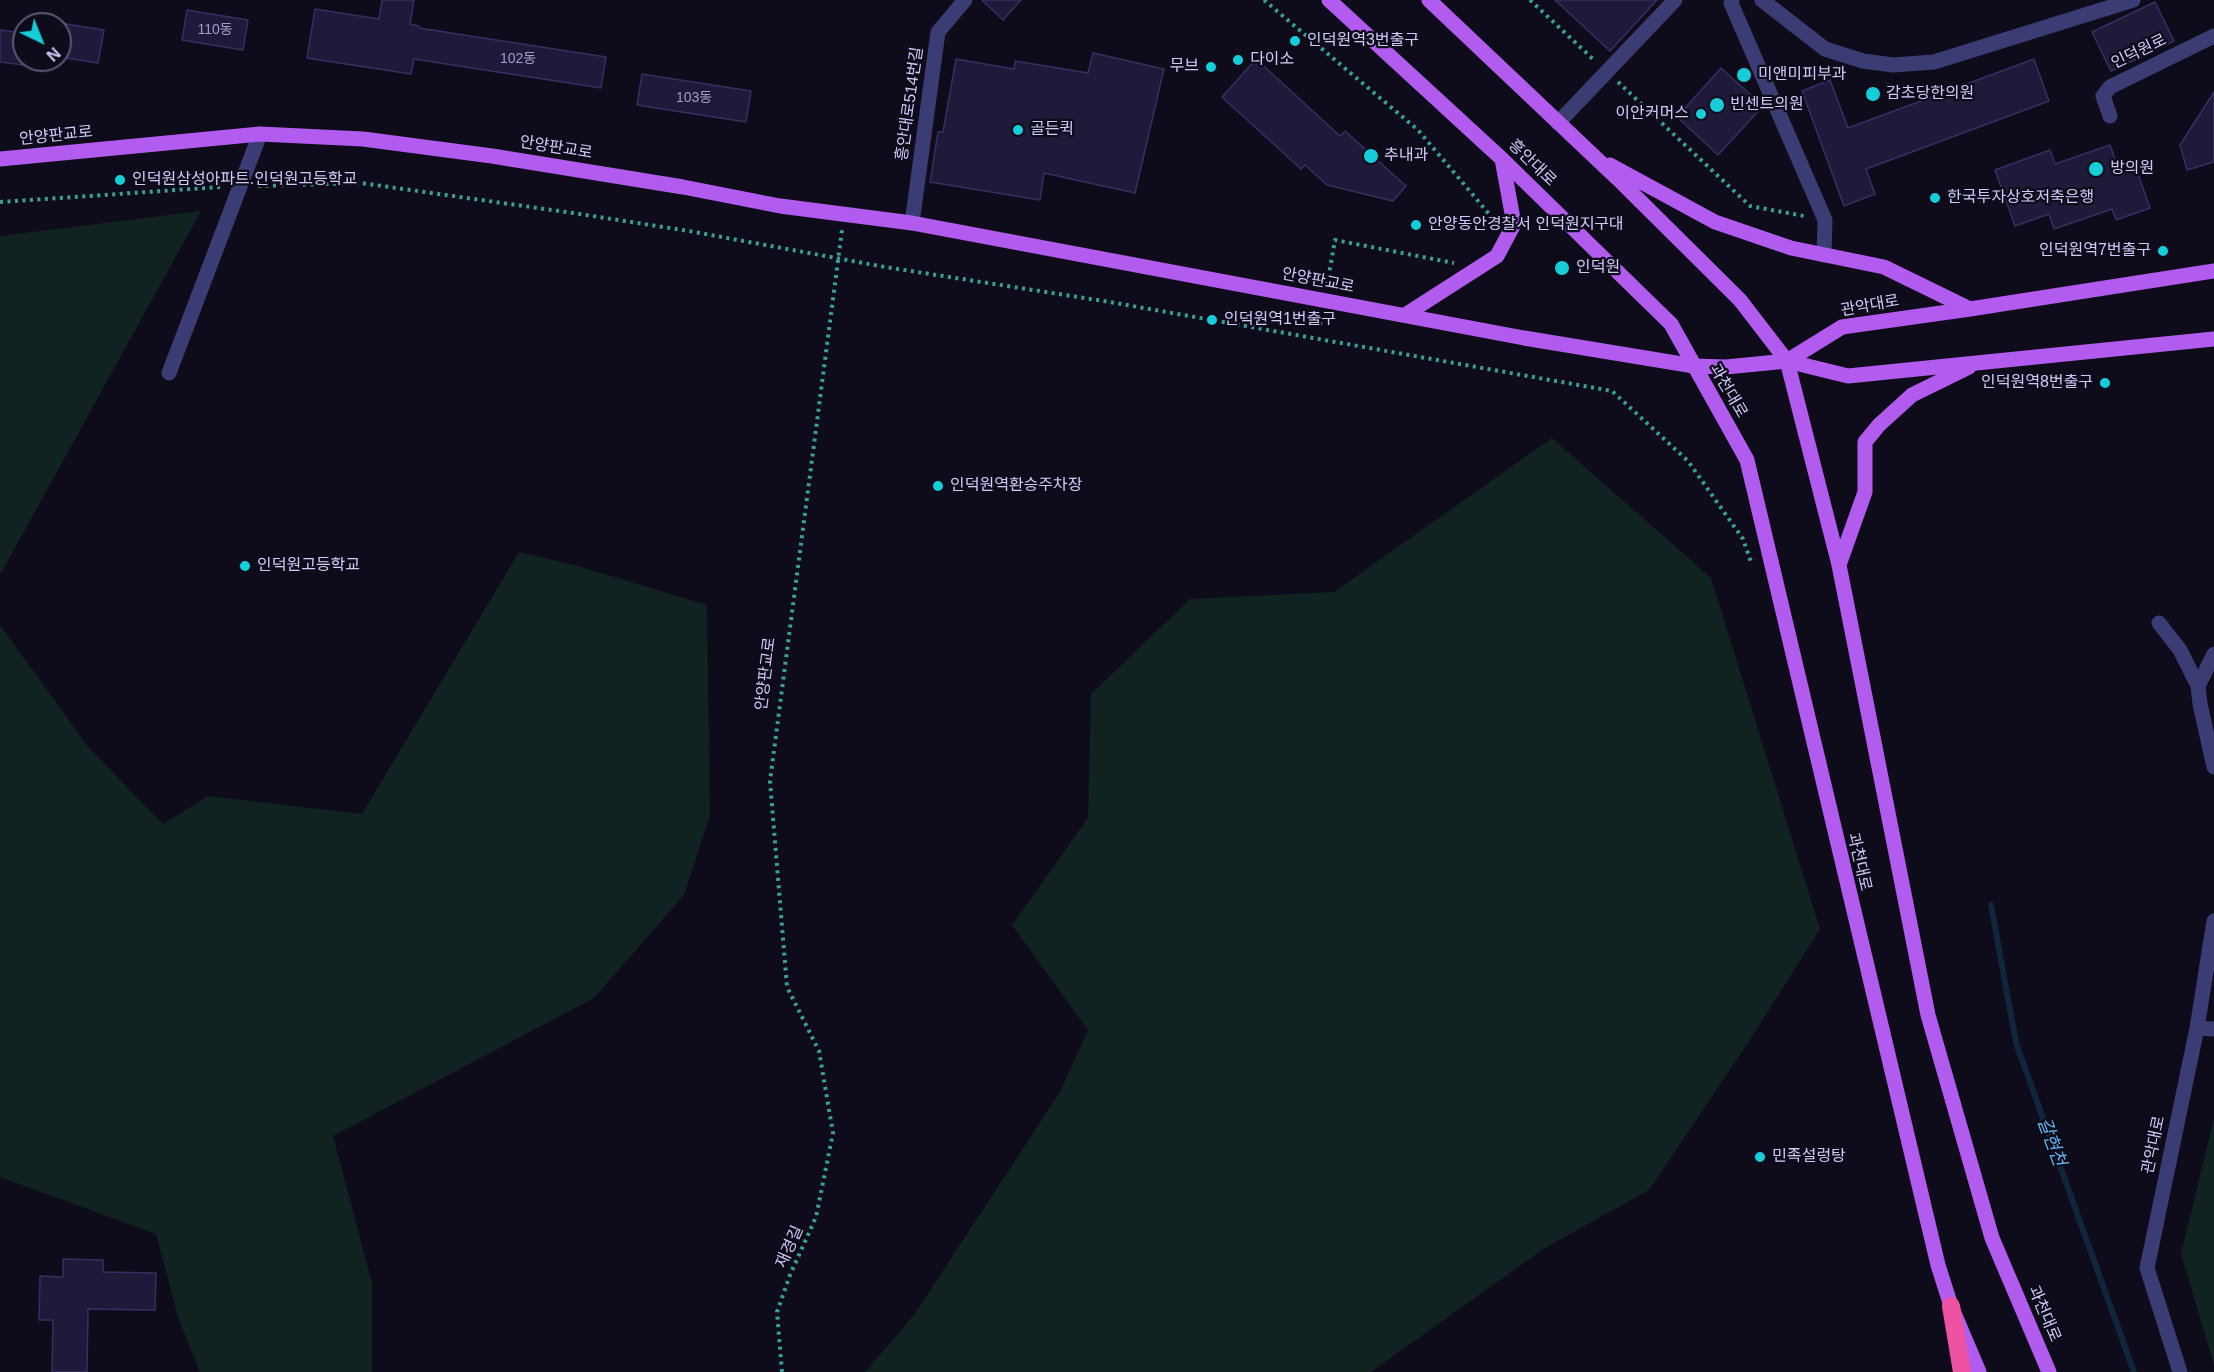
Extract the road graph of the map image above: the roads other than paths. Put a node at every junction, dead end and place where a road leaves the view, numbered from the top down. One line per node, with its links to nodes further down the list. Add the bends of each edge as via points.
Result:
1 (1329, 0): 14 (main road, 흥안대로)
2 (1429, 0): 10 (main road)
3 (1675, 0): 10 (street)
4 (1732, 0): 16 (street, via 1826,220)
5 (1762, 0): 6 (street, via 1826,49 1863,61 1893,65 1934,62)
6 (2133, 0)
7 (960, 2): 15 (street, 흥안대로514번길, via 938,32)
8 (2214, 36): 9 (street, 인덕원로, via 2110,87 2103,96)
9 (2110, 116)
10 (1558, 123): 12 (main road)
11 (260, 134): 13 (main road, 안양판교로); 15 (main road, 안양판교로, via 363,139 492,156 780,206); 24 (street)
12 (1592, 155): 16 (main road, via 1715,222); 21 (main road, via 1740,300)
13 (0, 159)
14 (1502, 159): 19 (main road, via 1514,224 1497,256); 23 (main road, 흥안대로, via 1671,324)
15 (912, 223): 19 (main road, 안양판교로)
16 (1824, 255): 18 (main road, via 1884,267)
17 (2214, 271): 18 (main road, 관악대로)
18 (1970, 309): 21 (main road, 관악대로, via 1842,327)
19 (1405, 315): 23 (main road, 안양판교로)
20 (2214, 339): 22 (main road)
21 (1787, 361): 22 (main road, via 1848,375); 23 (main road, 안양판교로); 25 (main road, 과천대로)
22 (1977, 363): 25 (main road, via 1912,395 1865,442 1865,492)
23 (1694, 366): 33 (main road, 과천대로, via 1746,460)
24 (169, 373)
25 (1839, 566): 36 (main road, 과천대로, via 1928,1015 1992,1238)
26 (2159, 623): 28 (street, via 2180,650)
27 (2214, 654): 28 (street)
28 (2198, 686): 29 (street)
29 (2214, 767)
30 (2214, 921): 31 (street, 관악대로)
31 (2198, 1028): 32 (street); 37 (street, 관악대로, via 2147,1268)
32 (2214, 1029)
33 (1951, 1306): 34 (highway); 35 (main road, 과천대로)
34 (1962, 1372)
35 (1978, 1372)
36 (2049, 1372)
37 (2180, 1372)

